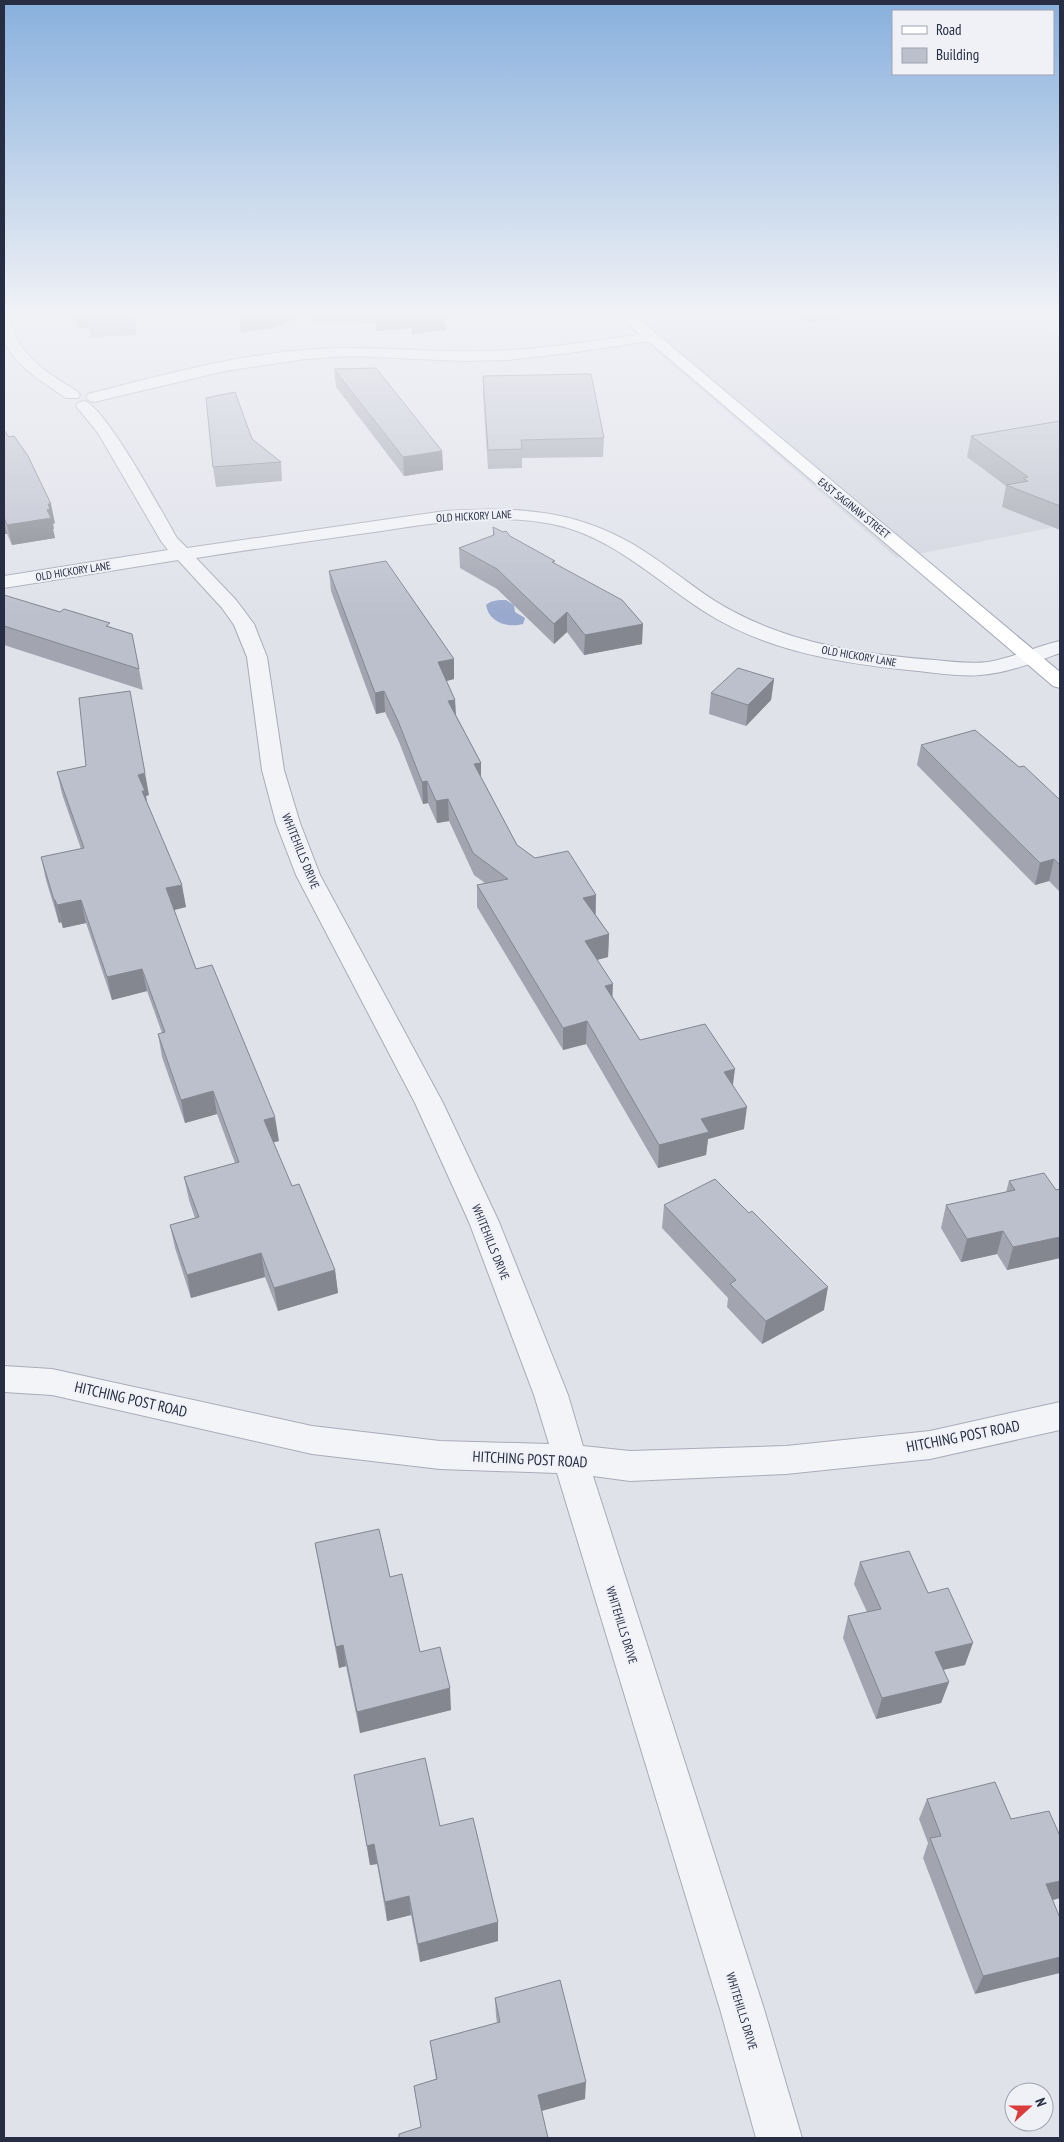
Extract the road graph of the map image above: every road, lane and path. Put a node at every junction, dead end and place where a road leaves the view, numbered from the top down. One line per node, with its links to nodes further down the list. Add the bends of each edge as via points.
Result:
1 (94, 415): 3 (street, WHITEHILLS DRIVE, via 170,541)
2 (744, 415): 6 (main road, EAST SAGINAW STREET)
3 (182, 555): 4 (street, OLD HICKORY LANE); 6 (street, OLD HICKORY LANE, via 445,516 524,514 563,520 611,538 730,618 802,645 856,657 958,668 987,668); 10 (street, WHITEHILLS DRIVE, via 244,624 257,657 273,770 308,875 429,1103 484,1222 551,1395)
4 (4, 582)
5 (1060, 647): 6 (street, OLD HICKORY LANE)
6 (1029, 656): 7 (main road, EAST SAGINAW STREET)
7 (1060, 682)
8 (4, 1379): 10 (street, HITCHING POST ROAD, via 52,1382 312,1440 440,1455)
9 (1060, 1416): 10 (street, HITCHING POST ROAD, via 930,1445 786,1460 630,1466)
10 (570, 1460): 11 (street, WHITEHILLS DRIVE, via 742,2009)
11 (779, 2138)

